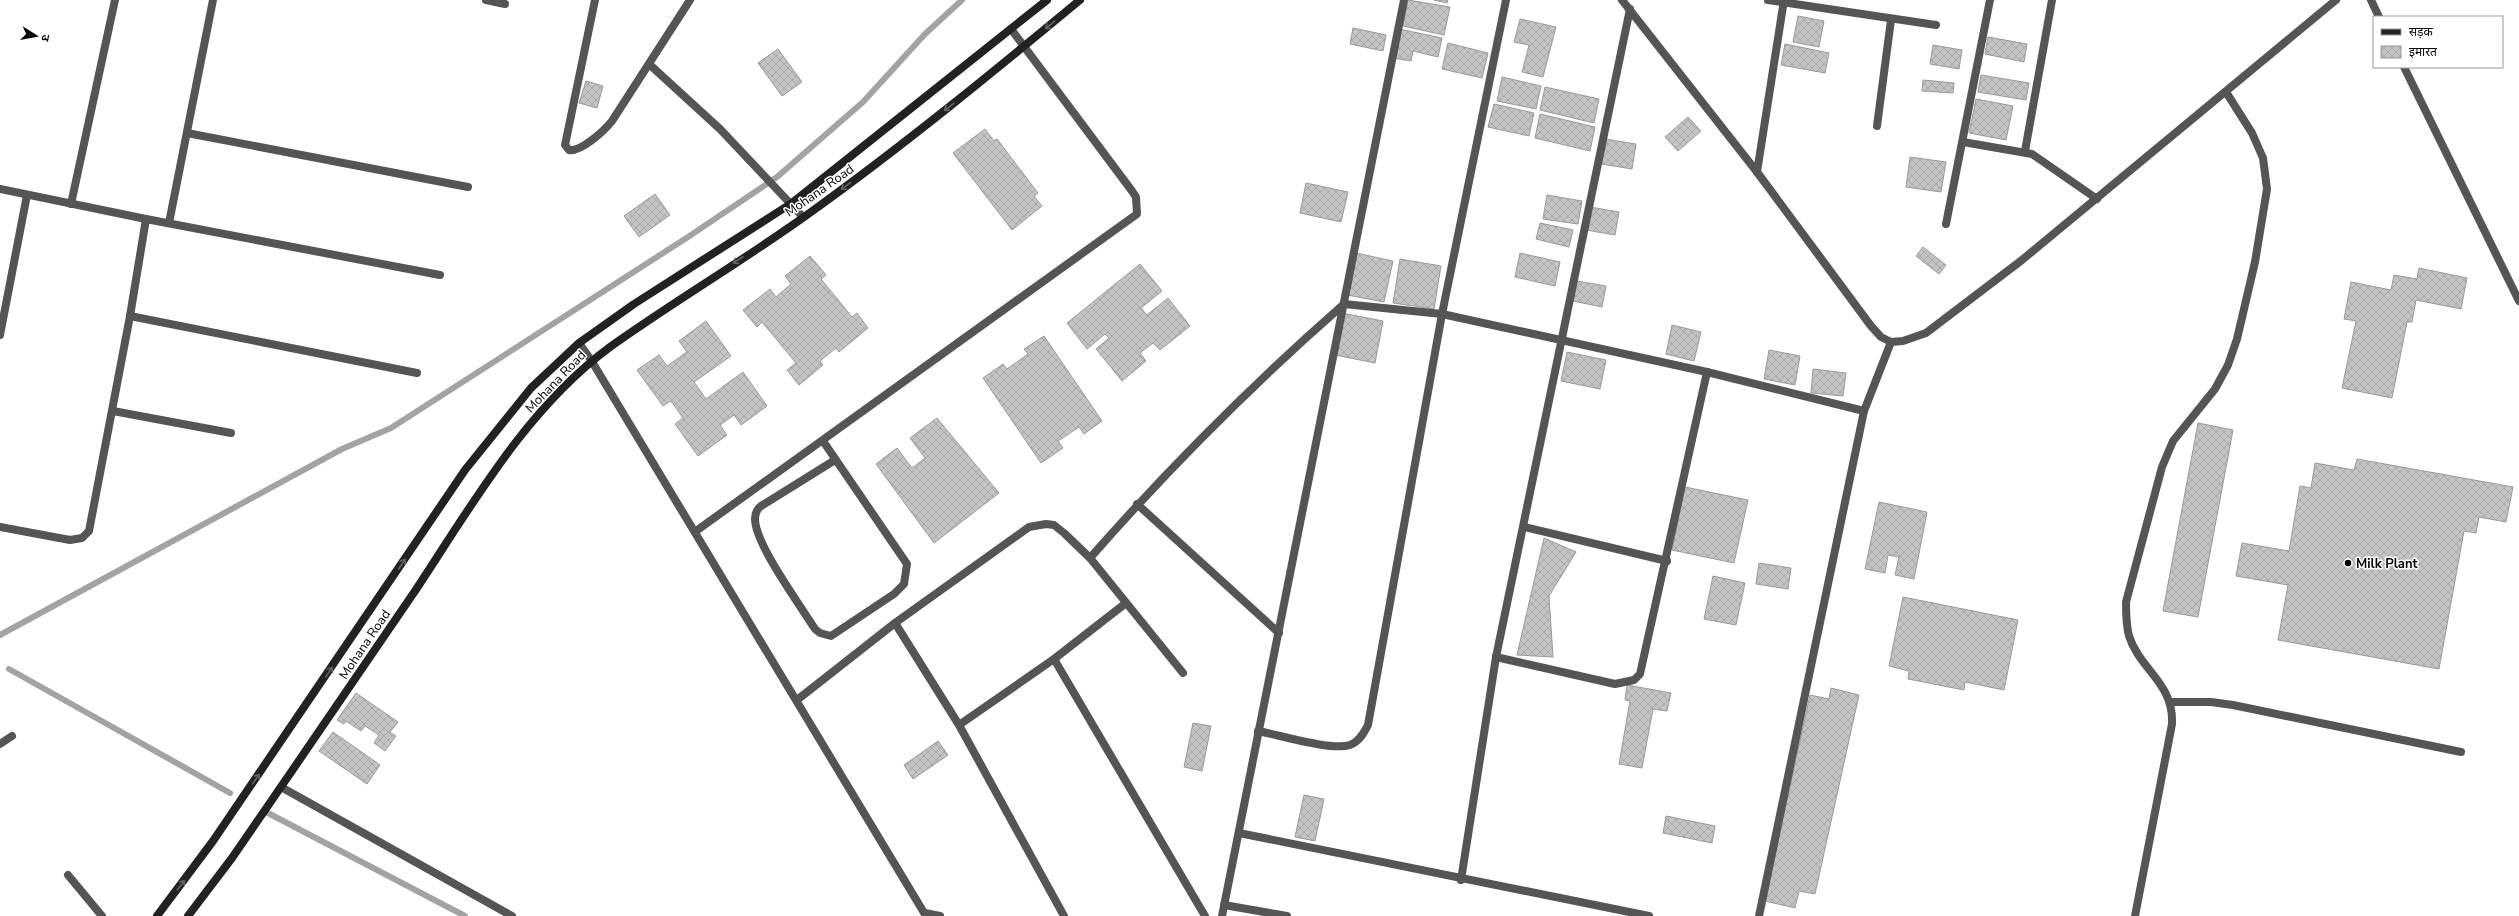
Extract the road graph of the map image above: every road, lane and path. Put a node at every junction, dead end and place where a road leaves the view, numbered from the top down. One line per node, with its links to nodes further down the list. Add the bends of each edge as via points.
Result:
1 (116, 0): 37 (street)
2 (213, 0): 28 (street)
3 (486, 0): 17 (street)
4 (595, 0): 24 (street, via 566,149 576,150 607,127)
5 (690, 0): 24 (street)
6 (1047, 0): 22 (street, Mohana Road)
7 (1080, 0): 23 (street, Mohana Road, one-way to 23)
8 (1404, 0): 44 (street)
9 (1506, 0): 45 (street)
10 (1622, 0): 18 (street)
11 (1768, 0): 16 (street)
12 (1990, 0): 29 (street)
13 (2052, 0): 30 (street)
14 (2336, 0): 26 (street)
15 (2371, 0): 19 (street)
16 (1784, 1): 20 (street); 31 (street)
17 (505, 4)
18 (1630, 9): 31 (street); 48 (street)
19 (2379, 16)
20 (1891, 20): 21 (street); 27 (street)
21 (1936, 26)
22 (1011, 29): 23 (street); 36 (street, Mohana Road)
23 (1025, 46): 38 (street, Mohana Road, one-way to 38, via 872,167); 57 (street, via 1132,191 1136,197 1137,214)
24 (649, 64): 36 (street, via 720,129)
25 (2404, 68): 43 (street)
26 (2226, 92): 35 (street); 72 (street, via 2252,133 2263,158 2267,189 2256,262 2228,365 2215,389 2173,441 2162,467 2126,602 2130,638)
27 (1877, 126)
28 (187, 133): 32 (street); 40 (street)
29 (1963, 142): 30 (street); 41 (street)
30 (2024, 151): 35 (street, via 2040,158)
31 (1757, 172): 49 (street, via 1871,326 1881,337)
32 (468, 186)
33 (0, 189): 34 (street)
34 (27, 195): 37 (street); 47 (street)
35 (2097, 199): 49 (street, via 1926,333 1903,341)
36 (792, 203): 38 (street); 50 (street, Mohana Road)
37 (71, 204): 39 (street)
38 (803, 217): 51 (street, Mohana Road, one-way to 51)
39 (146, 219): 40 (street); 46 (street)
40 (169, 223): 42 (street)
41 (1946, 224)
42 (440, 275)
43 (2519, 301)
44 (1344, 304): 45 (street); 59 (street, via 1205,434); 67 (street)
45 (1442, 314): 48 (street); 74 (street, via 1368,725 1362,737 1351,745 1337,747)
46 (130, 316): 53 (street); 54 (street)
47 (0, 335)
48 (1562, 339): 52 (street); 61 (street)
49 (1891, 342): 55 (street)
50 (578, 343): 51 (street); 85 (street, Mohana Road, one-way to 50, via 222,829 465,470 531,388)
51 (591, 360): 62 (street); 78 (street, Mohana Road, via 540,413 502,461)
52 (1707, 372): 55 (street); 64 (street)
53 (417, 373)
54 (113, 411): 56 (street); 60 (street, via 91,525 85,535 70,540)
55 (1864, 411): 94 (street)
56 (231, 433)
57 (823, 441): 58 (street); 62 (street)
58 (835, 460): 58 (street, via 907,564 907,574 904,584 894,594 831,636 815,629 762,542 755,519 756,510 761,506)
59 (1137, 504): 63 (street); 67 (street)
60 (0, 527)
61 (1524, 527): 64 (street); 68 (street)
62 (696, 531): 71 (street)
63 (1090, 558): 65 (street); 66 (street, via 1054,525 1038,524 1029,527)
64 (1667, 561): 68 (street, via 1644,665 1634,680 1615,684)
65 (1126, 603): 69 (street); 70 (street)
66 (895, 622): 71 (street); 73 (street)
67 (1278, 633): 74 (street)
68 (1496, 657): 81 (street)
69 (1054, 659): 73 (street); 90 (street)
70 (1183, 673)
71 (797, 700): 83 (street)
72 (2170, 702): 77 (street, via 2233,705); 95 (street, via 2173,708 2172,724)
73 (958, 725): 89 (street)
74 (1258, 731): 79 (street)
75 (12, 736): 76 (street)
76 (0, 744)
77 (2461, 752)
78 (281, 787): 86 (street, Mohana Road); 87 (street)
79 (1238, 833): 81 (street); 82 (street)
80 (68, 875): 84 (street)
81 (1461, 880): 93 (street)
82 (1224, 905): 91 (street); 92 (street)
83 (926, 915): 88 (street)
84 (102, 916)
85 (157, 916)
86 (188, 916)
87 (512, 916)
88 (940, 916)
89 (1064, 916)
90 (1205, 916)
91 (1222, 916)
92 (1287, 916)
93 (1649, 916)
94 (1759, 916)
95 (2135, 916)

